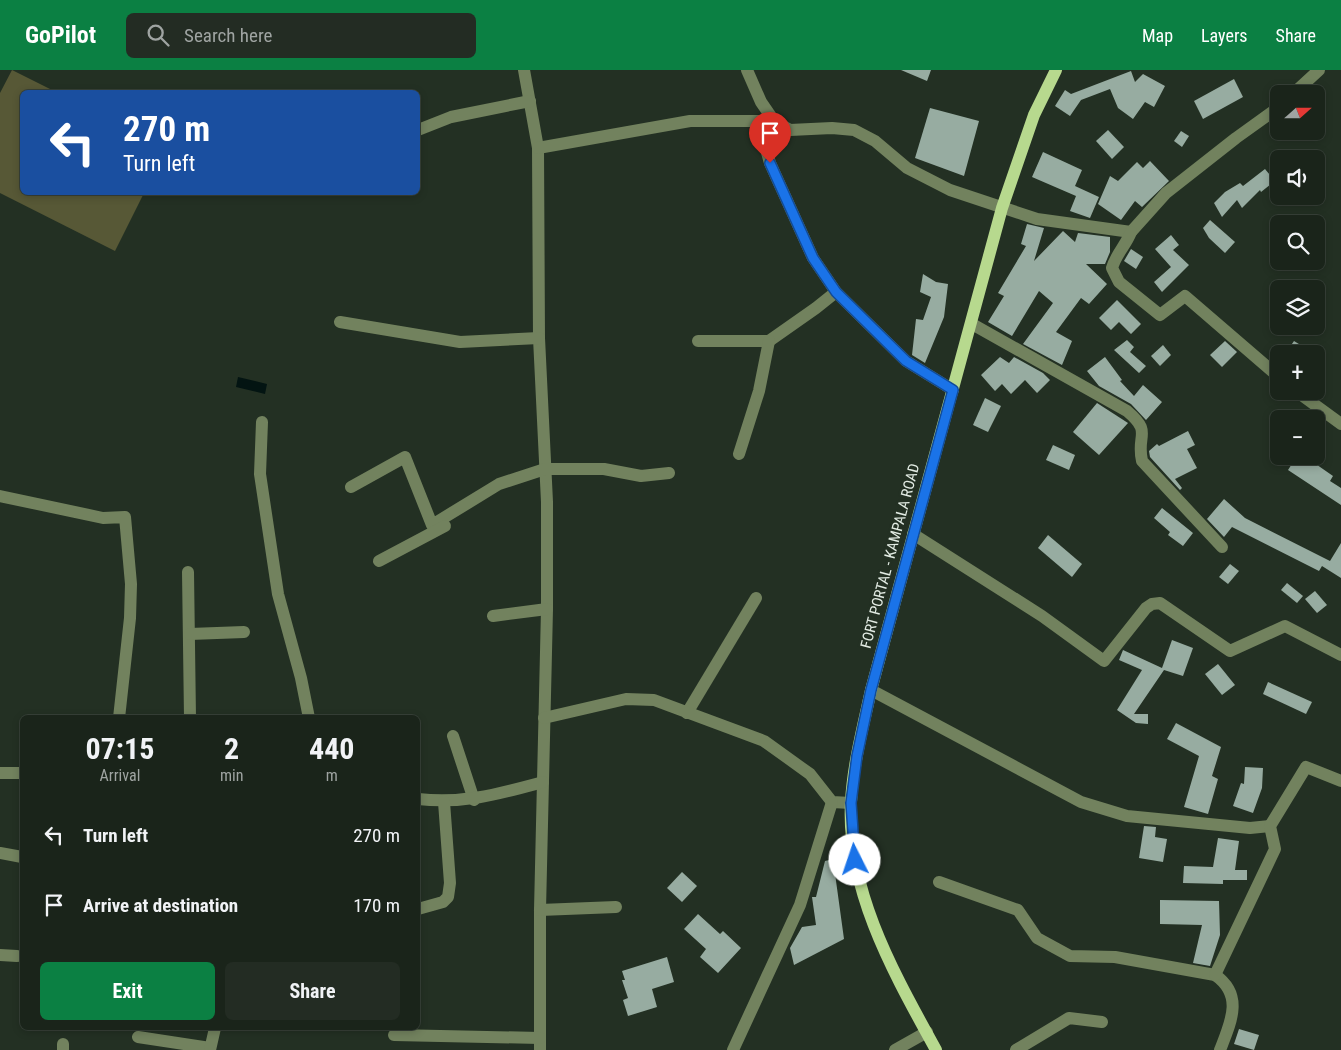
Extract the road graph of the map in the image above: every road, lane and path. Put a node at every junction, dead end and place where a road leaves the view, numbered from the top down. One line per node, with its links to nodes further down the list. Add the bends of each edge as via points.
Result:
1 (524, 70): 6 (street)
2 (747, 70): 9 (street, via 761,102)
3 (1056, 70): 12 (main road, FORT PORTAL - KAMPALA ROAD, via 1034,115)
4 (1319, 70): 5 (street)
5 (1303, 85)
6 (530, 101): 10 (street, via 451,118); 11 (street)
7 (1270, 113): 13 (street, via 1166,193)
8 (758, 121): 9 (street); 11 (street, via 690,121); 14 (street, via 774,171 813,258)
9 (774, 121): 12 (street, via 790,130 854,130 875,141 907,168 950,190)
10 (420, 129)
11 (538, 148): 17 (street)
12 (1002, 208): 13 (street, via 1037,219); 16 (main road, FORT PORTAL - KAMPALA ROAD)
13 (1131, 232): 20 (street, via 1127,245 1112,268 1119,282 1160,315 1185,296)
14 (836, 292): 19 (street); 21 (street, via 906,361)
15 (340, 322): 17 (street, via 460,342)
16 (972, 324): 21 (main road, FORT PORTAL - KAMPALA ROAD); 32 (street, via 1126,411 1139,422 1143,429 1142,461)
17 (539, 338): 26 (street)
18 (698, 341): 19 (street)
19 (769, 341): 25 (street, via 759,391)
20 (1270, 369)
21 (953, 390): 31 (main road, FORT PORTAL - KAMPALA ROAD)
22 (1308, 400): 24 (street)
23 (262, 422): 45 (street, via 260,474 278,594)
24 (1341, 424)
25 (739, 454)
26 (545, 469): 27 (street, via 604,469 641,476); 30 (street, via 499,484); 36 (street)
27 (669, 472)
28 (351, 487): 30 (street, via 405,457 432,525)
29 (0, 496): 43 (street, via 103,518 125,517 131,584)
30 (441, 519): 33 (street, via 445,527)
31 (913, 534): 40 (street, via 1042,616 1104,660 1146,608 1160,603 1230,650 1285,626); 41 (main road, FORT PORTAL - KAMPALA ROAD)
32 (1222, 547)
33 (378, 561)
34 (188, 572): 39 (street)
35 (756, 598): 42 (street)
36 (547, 609): 37 (street); 46 (street)
37 (493, 616)
38 (244, 632): 39 (street)
39 (190, 634): 44 (street)
40 (1341, 655)
41 (871, 690): 56 (main road, FORT PORTAL - KAMPALA ROAD); 57 (street, via 1081,802 1127,816 1250,828)
42 (687, 713): 46 (street, via 654,700 626,699); 55 (street, via 764,741 810,774)
43 (119, 715)
44 (190, 715)
45 (308, 715)
46 (544, 718): 51 (street)
47 (453, 736): 53 (street)
48 (0, 773): 49 (street)
49 (20, 773)
50 (1341, 781): 57 (street, via 1306,768)
51 (543, 782): 53 (street); 63 (street)
52 (420, 799): 54 (street)
53 (474, 800): 54 (street)
54 (444, 802): 62 (street, via 449,892 444,902)
55 (832, 802): 56 (street); 74 (street, via 800,905)
56 (851, 803): 69 (main road, FORT PORTAL - KAMPALA ROAD, via 855,860 867,905 885,951)
57 (1270, 826): 66 (street, via 1275,849)
58 (0, 853): 59 (street)
59 (20, 857)
60 (939, 882): 66 (street, via 1018,910 1037,938 1070,956 1115,957)
61 (616, 907): 63 (street)
62 (420, 908)
63 (540, 910): 72 (street)
64 (0, 955): 65 (street)
65 (17, 956)
66 (1215, 975): 78 (street, via 1227,983 1233,1008)
67 (1102, 1022): 77 (street, via 1069,1018)
68 (215, 1030): 73 (street)
69 (926, 1032): 75 (street); 76 (main road, FORT PORTAL - KAMPALA ROAD)
70 (394, 1035): 72 (street)
71 (138, 1037): 73 (street)
72 (540, 1044)
73 (210, 1049)
74 (733, 1050)
75 (895, 1050)
76 (936, 1050)
77 (1016, 1050)
78 (1220, 1050)

